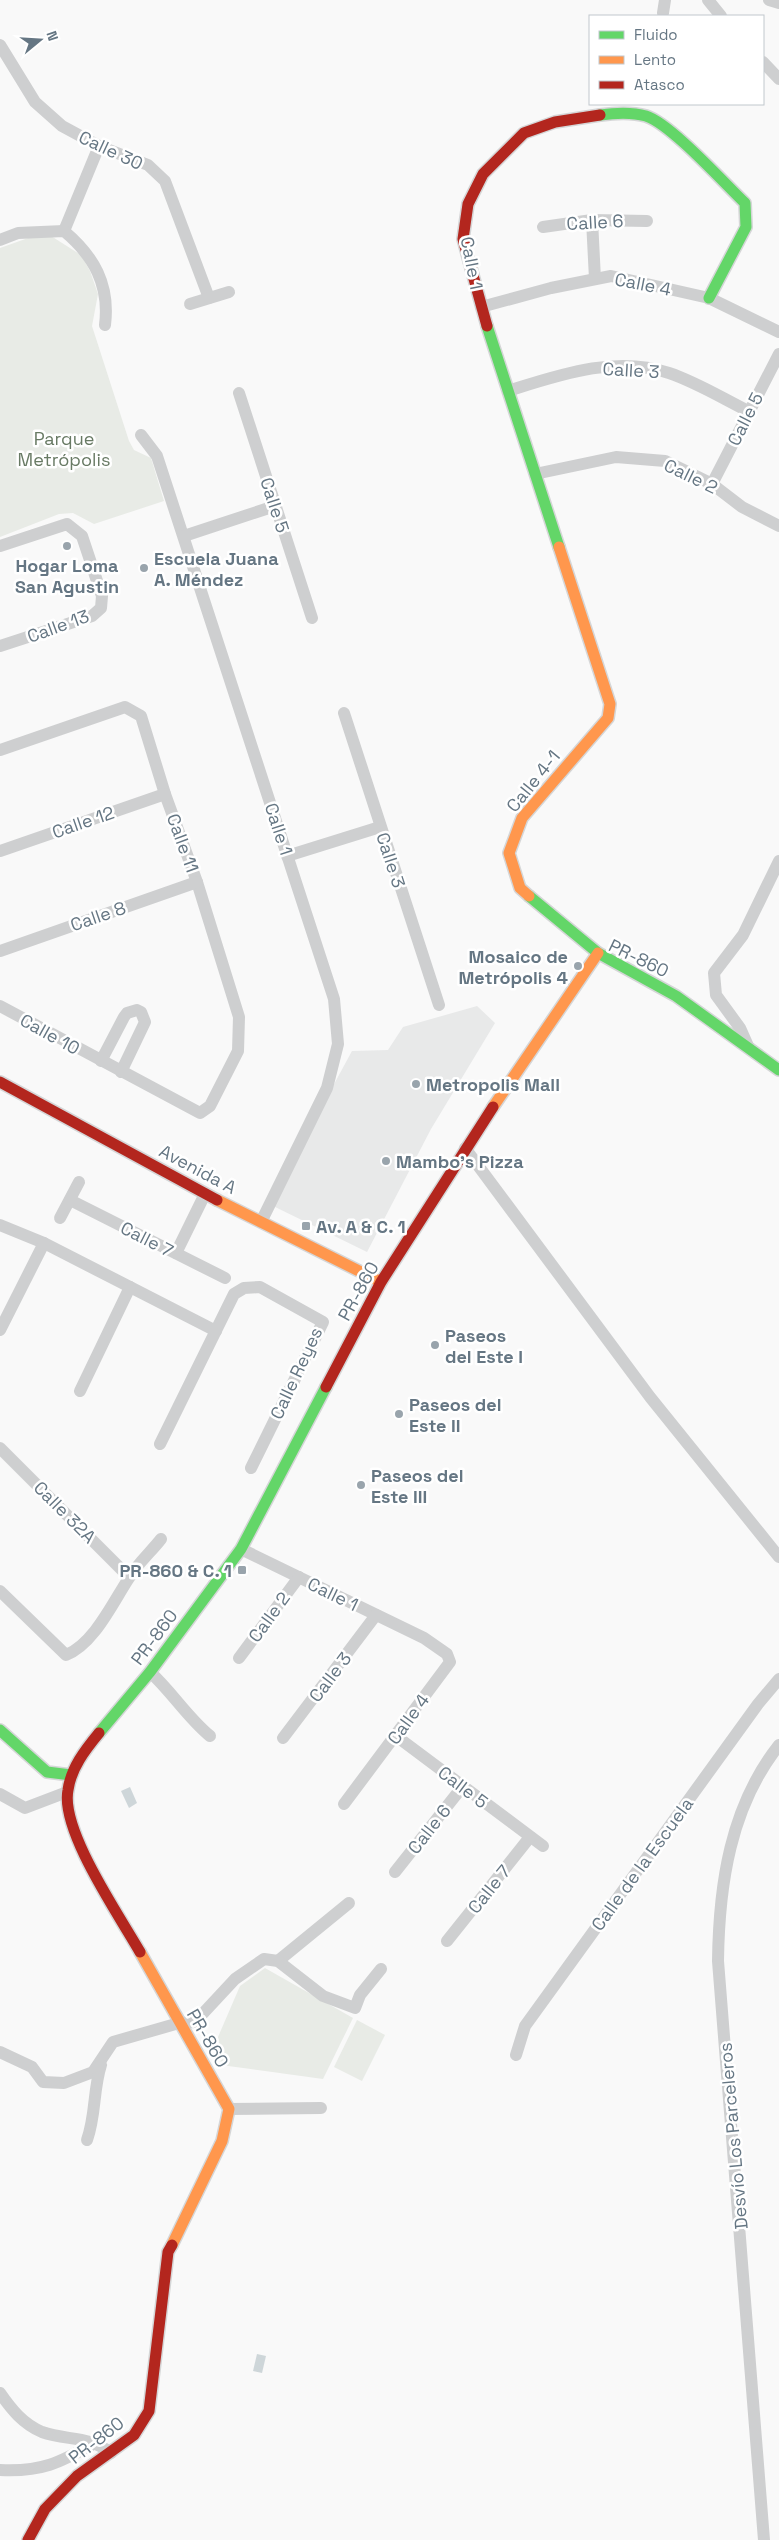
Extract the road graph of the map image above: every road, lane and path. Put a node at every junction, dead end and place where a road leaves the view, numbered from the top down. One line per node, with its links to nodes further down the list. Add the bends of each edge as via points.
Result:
1 (708, 0): 4 (street)
2 (768, 0): 3 (street)
3 (779, 3)
4 (720, 15)
5 (0, 46): 8 (street, Calle 30, via 35,102 62,126)
6 (764, 63): 7 (street)
7 (779, 79)
8 (99, 146): 12 (street); 16 (street, Calle 30, via 148,165 165,181)
9 (592, 220): 10 (street, Calle 6); 11 (street, Calle 6); 14 (street)
10 (647, 221)
11 (543, 227)
12 (64, 232): 13 (street, via 18,233); 20 (street, via 84,248 97,271 107,306)
13 (0, 240)
14 (595, 279): 17 (street, Calle 4, via 611,276 628,278); 19 (street, Calle 4)
15 (229, 292): 16 (street)
16 (208, 298): 18 (street)
17 (709, 298): 19 (street, Calle 1, via 746,227 745,203 672,132 647,116 616,113 555,122 524,133 483,174 468,204 463,238); 21 (street, Calle 4)
18 (190, 304)
19 (481, 307): 23 (street, Calle 1)
20 (105, 325)
21 (779, 332)
22 (779, 354): 25 (street, Calle 5)
23 (508, 391): 25 (street, Calle 3, via 558,375 609,365 645,368 677,376); 27 (street, Calle 1)
24 (239, 393): 29 (street, Calle 5)
25 (748, 411): 28 (street, Calle 5)
26 (141, 435): 31 (street, Calle 1, via 157,456)
27 (535, 474): 28 (street, Calle 2, via 616,457 665,461); 35 (street, Calle 1)
28 (712, 484): 30 (street, Calle 2, via 742,507)
29 (275, 506): 31 (street); 33 (street, Calle 5)
30 (779, 526)
31 (184, 536): 41 (street, Calle 1)
32 (0, 546): 34 (street, Calle 13, via 67,524 82,536 102,596 101,608 92,616)
33 (312, 618)
34 (0, 646)
35 (597, 666): 45 (street, Calle 4-1, via 610,704 608,718 522,818 509,853 520,888)
36 (344, 713): 39 (street, Calle 3)
37 (0, 750): 38 (street, Calle 11, via 125,707 141,716)
38 (165, 794): 40 (street, Calle 12); 43 (street, Calle 11)
39 (380, 827): 41 (street); 46 (street, Calle 3)
40 (0, 851)
41 (288, 856): 59 (street, Calle 1, via 334,999 338,1044 327,1088)
42 (779, 861): 48 (street, via 743,935 714,973 716,995 740,1028)
43 (197, 882): 44 (street, Calle 8); 53 (street, Calle 11, via 239,1017 238,1051)
44 (0, 951)
45 (598, 953): 48 (street, PR-860 / PR-860, via 676,996); 54 (street, PR-860 / PR-860)
46 (439, 1005)
47 (0, 1006): 49 (street, Calle 10)
48 (750, 1049): 50 (street, PR-860 / PR-860)
49 (101, 1061): 51 (street, Calle 10); 51 (street, Calle 10, via 127,1013 142,1012 146,1022)
50 (779, 1070)
51 (121, 1072): 53 (street, Calle 10, via 200,1114)
52 (0, 1082): 56 (street, Avenida A)
53 (205, 1110)
54 (466, 1148): 64 (street, PR-860 / PR-860); 74 (street, via 650,1397)
55 (79, 1182): 57 (street)
56 (206, 1194): 59 (street, Avenida A); 62 (street)
57 (70, 1200): 58 (street); 62 (street, Calle 7)
58 (60, 1218)
59 (261, 1222): 64 (street, Avenida A)
60 (0, 1225): 61 (street)
61 (44, 1243): 65 (street); 66 (street)
62 (176, 1253): 63 (street, Calle 7)
63 (225, 1278)
64 (381, 1282): 73 (street, PR-860 / PR-860)
65 (130, 1287): 67 (street); 68 (street)
66 (0, 1330)
67 (216, 1331): 69 (street); 71 (street, Calle Reyes, via 234,1294 244,1288 260,1287 323,1322)
68 (80, 1390)
69 (160, 1444)
70 (0, 1448): 75 (street, Calle 32A)
71 (251, 1468)
72 (161, 1539): 75 (street)
73 (241, 1549): 76 (street, Calle 1); 81 (street, PR-860 / PR-860)
74 (779, 1557)
75 (129, 1577): 77 (street, via 114,1605 77,1651 66,1655)
76 (299, 1577): 78 (street, Calle 1); 80 (street, Calle 2)
77 (2, 1597)
78 (376, 1615): 79 (street, Calle 1); 86 (street, Calle 3)
79 (424, 1638): 85 (street, Calle 4, via 448,1654 450,1662)
80 (239, 1658)
81 (150, 1672): 84 (street); 88 (street, PR-860 / PR-860, via 87,1747)
82 (779, 1679): 103 (street, Calle de la Escuela, via 525,2026)
83 (0, 1730): 88 (street, via 47,1772)
84 (210, 1736)
85 (396, 1736): 89 (street, Calle 5); 92 (street, Calle 4)
86 (283, 1738)
87 (779, 1745): 112 (street, Desvío Los Parceleros, via 742,1811 723,1877 718,1916 718,1961)
88 (71, 1775): 90 (street, PR-860 / PR-860)
89 (463, 1786): 93 (street, Calle 5); 95 (street, Calle 6)
90 (67, 1792): 91 (street, via 25,1808); 100 (street, PR-860 / PR-860, via 69,1817 77,1841)
91 (0, 1794)
92 (344, 1804)
93 (530, 1838): 94 (street, Calle 5); 97 (street, Calle 7)
94 (543, 1846)
95 (395, 1872)
96 (349, 1903): 98 (street)
97 (447, 1941)
98 (278, 1961): 99 (street, via 323,1996 355,2008 360,1994); 100 (street, via 264,1959 235,1979 195,2022)
99 (381, 1969)
100 (179, 2023): 102 (street, via 113,2042); 105 (street, PR-860 / PR-860)
101 (0, 2052): 102 (street, via 32,2067 43,2082 64,2083 93,2072)
102 (104, 2055): 106 (street, via 93,2098 94,2121)
103 (516, 2055)
104 (322, 2108): 105 (street)
105 (229, 2109): 109 (street, PR-860 / PR-860, via 222,2141 168,2252 150,2411 134,2435)
106 (87, 2140)
107 (0, 2393): 108 (street, via 17,2417 41,2431)
108 (94, 2443): 109 (street); 110 (street, via 50,2466 26,2471)
109 (111, 2453): 111 (street, PR-860 / PR-860, via 78,2476 45,2509)
110 (0, 2470)
111 (28, 2540)
112 (764, 2540)

